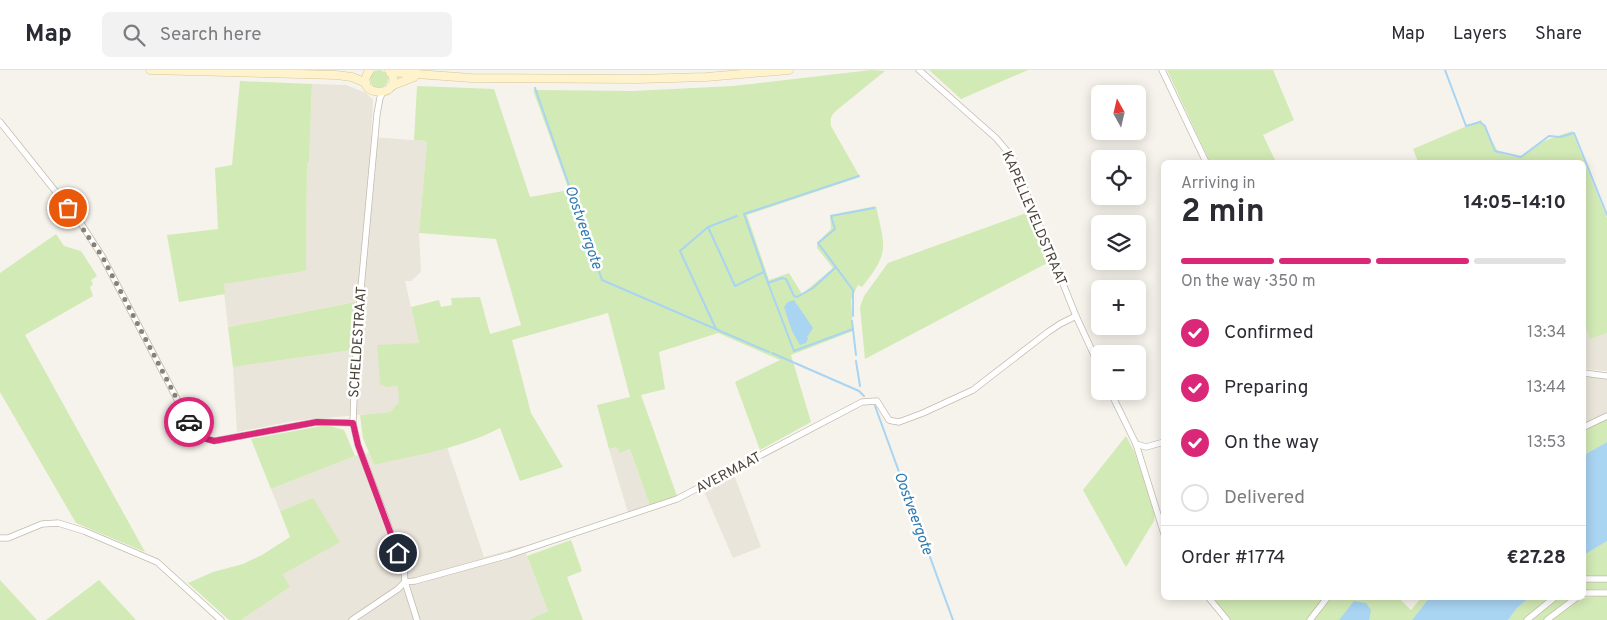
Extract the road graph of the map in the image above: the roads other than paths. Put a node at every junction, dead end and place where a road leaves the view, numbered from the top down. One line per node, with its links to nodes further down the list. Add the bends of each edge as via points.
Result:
1 (150, 70): 7 (main road)
2 (369, 70): 7 (main road); 9 (main road)
3 (789, 70): 8 (main road, via 638,79)
4 (919, 70): 16 (street, KAPELLEVELDSTRAAT, via 996,138 1012,157)
5 (1162, 70): 15 (street)
6 (389, 71): 8 (main road); 10 (main road, via 393,78)
7 (336, 75): 9 (main road)
8 (431, 76): 10 (main road, via 407,79)
9 (366, 82): 11 (main road)
10 (391, 86): 12 (main road)
11 (372, 91): 12 (main road); 13 (street, SCHELDESTRAAT)
12 (383, 92): 13 (street, SCHELDESTRAAT)
13 (377, 114): 22 (street, SCHELDESTRAAT, via 356,343)
14 (0, 122): 22 (street, via 80,222 102,256 200,437 214,441 317,422)
15 (1205, 160)
16 (1076, 316): 17 (street, KAPELLEVELDSTRAAT); 30 (street, AVERMAAT, via 1048,332 973,390 923,413 899,422 893,421 888,420 877,401 862,402 677,499 509,555)
17 (1091, 348)
18 (1586, 373): 19 (street)
19 (1607, 376)
20 (1114, 400): 25 (street)
21 (1607, 416): 23 (street)
22 (353, 423): 30 (street, SCHELDESTRAAT)
23 (1586, 426)
24 (1161, 443): 25 (street, via 1146,447)
25 (1136, 444): 26 (street)
26 (1161, 524)
27 (0, 538): 37 (street, via 8,538 42,524 58,523 84,531 157,562)
28 (1586, 579): 29 (street)
29 (1607, 580)
30 (405, 582): 38 (street, AVERMAAT); 39 (street, SCHELDESTRAAT)
31 (1586, 593): 32 (street)
32 (1607, 593)
33 (1210, 600): 40 (street)
34 (1325, 600): 41 (street)
35 (1552, 600): 42 (street)
36 (1573, 600): 43 (street)
37 (221, 620)
38 (352, 620)
39 (417, 620)
40 (1227, 620)
41 (1310, 620)
42 (1527, 620)
43 (1547, 620)

